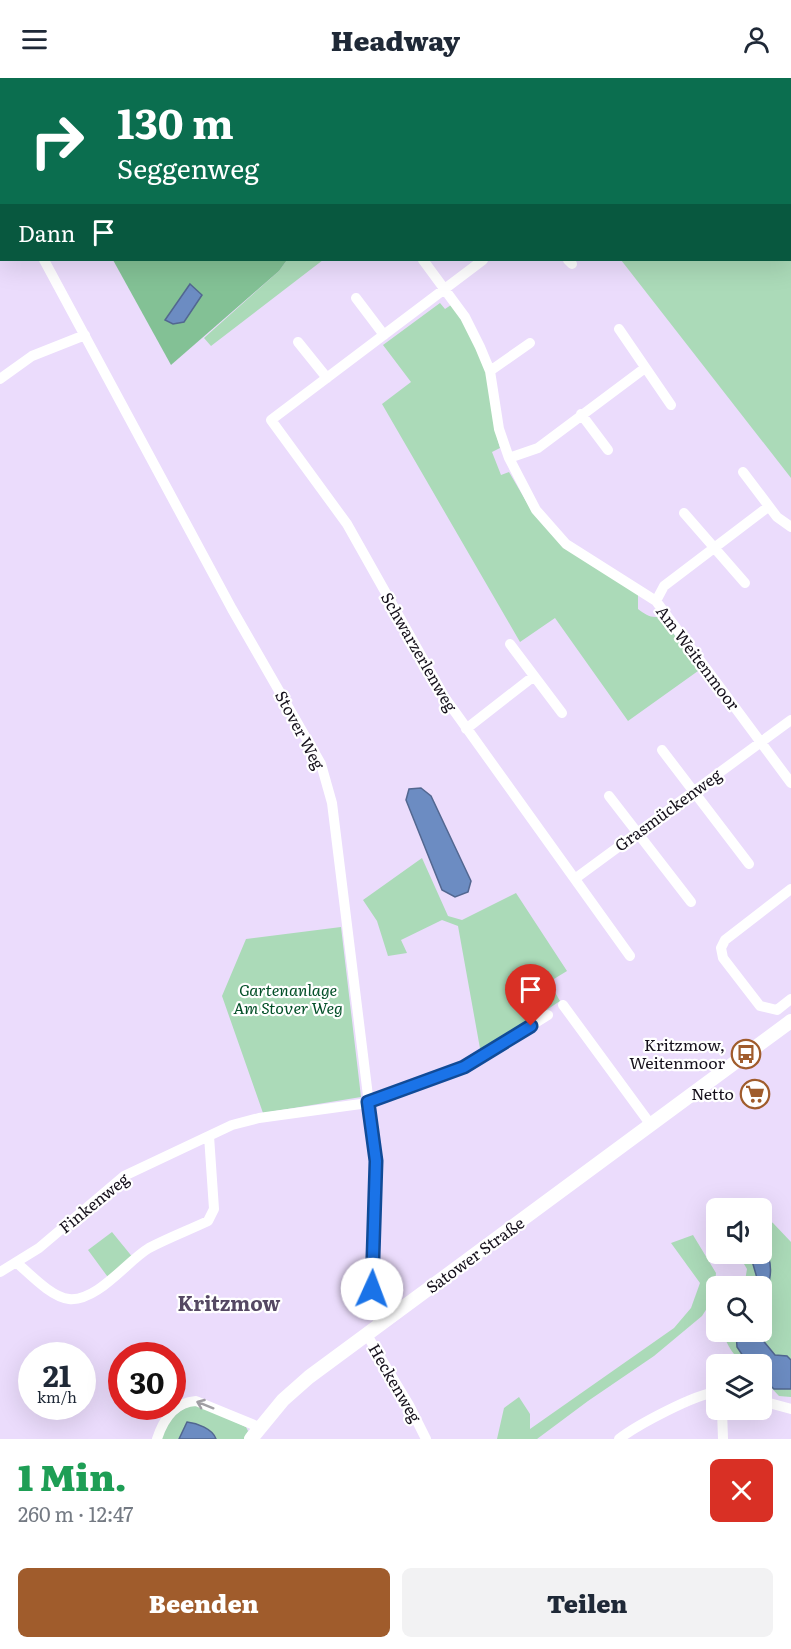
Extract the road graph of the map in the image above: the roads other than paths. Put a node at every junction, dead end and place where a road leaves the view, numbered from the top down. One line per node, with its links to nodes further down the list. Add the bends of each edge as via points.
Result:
1 (45, 261): 7 (street, Stover Weg)
2 (424, 261): 4 (street, Am Weitenmoor)
3 (482, 261): 4 (street)
4 (444, 288): 8 (street); 12 (street, Am Weitenmoor, via 465,317)
5 (356, 298): 8 (street)
6 (619, 329): 11 (street)
7 (85, 335): 14 (street, via 32,356); 46 (street, Stover Weg, via 232,609 321,764 332,803)
8 (384, 335): 13 (street)
9 (298, 342): 13 (street)
10 (530, 343): 12 (street)
11 (645, 368): 15 (street); 16 (street)
12 (490, 371): 18 (street, Am Weitenmoor, via 499,429)
13 (327, 378): 30 (street, Schwarzerlenweg, via 271,420 347,524 439,689)
14 (0, 379)
15 (671, 405)
16 (581, 414): 17 (street); 18 (street, via 538,448)
17 (608, 450)
18 (509, 458): 25 (street, Am Weitenmoor, via 536,510 566,544)
19 (743, 472): 20 (street)
20 (768, 507): 22 (street); 23 (street)
21 (684, 513): 23 (street)
22 (791, 527)
23 (716, 548): 24 (street); 25 (street, via 664,586)
24 (745, 583)
25 (656, 601): 31 (street, Am Weitenmoor)
26 (510, 644): 27 (street)
27 (534, 676): 28 (street); 30 (street)
28 (562, 712)
29 (791, 720): 31 (street, Grasmückenweg)
30 (466, 729): 38 (street, Schwarzerlenweg)
31 (761, 743): 33 (street, Am Weitenmoor); 34 (street, Grasmückenweg)
32 (662, 750): 34 (street)
33 (791, 783)
34 (694, 791): 36 (street, Grasmückenweg); 37 (street)
35 (609, 796): 36 (street)
36 (637, 832): 38 (street, Grasmückenweg); 40 (street)
37 (749, 864)
38 (576, 878): 41 (street, Schwarzerlenweg)
39 (791, 889): 42 (street, via 725,940 721,948 723,958 760,1006 777,1010)
40 (691, 902)
41 (630, 956)
42 (791, 999)
43 (563, 1005): 47 (street)
44 (548, 1015): 46 (street, Finkenweg, via 464,1067)
45 (791, 1021): 47 (main road, Satower Straße)
46 (368, 1102): 48 (street, Finkenweg, via 259,1118); 51 (street, Stover Weg, via 376,1161 372,1311)
47 (651, 1125): 51 (main road, Satower Straße)
48 (209, 1136): 49 (street, Finkenweg, via 124,1176); 49 (street, via 214,1209 208,1221 148,1249 93,1292 76,1299 67,1299 51,1290)
49 (17, 1263): 50 (street, Finkenweg)
50 (0, 1272)
51 (382, 1324): 52 (main road, Satower Straße)
52 (367, 1335): 57 (main road, Satower Straße, via 288,1395); 58 (street, Heckenweg)
53 (706, 1394): 60 (street)
54 (772, 1404): 55 (street)
55 (791, 1409)
56 (722, 1420): 61 (street)
57 (255, 1433): 59 (street, one-way to 59, via 196,1401 186,1401 175,1407)
58 (422, 1436)
59 (157, 1439)
60 (619, 1439)
61 (723, 1439)

